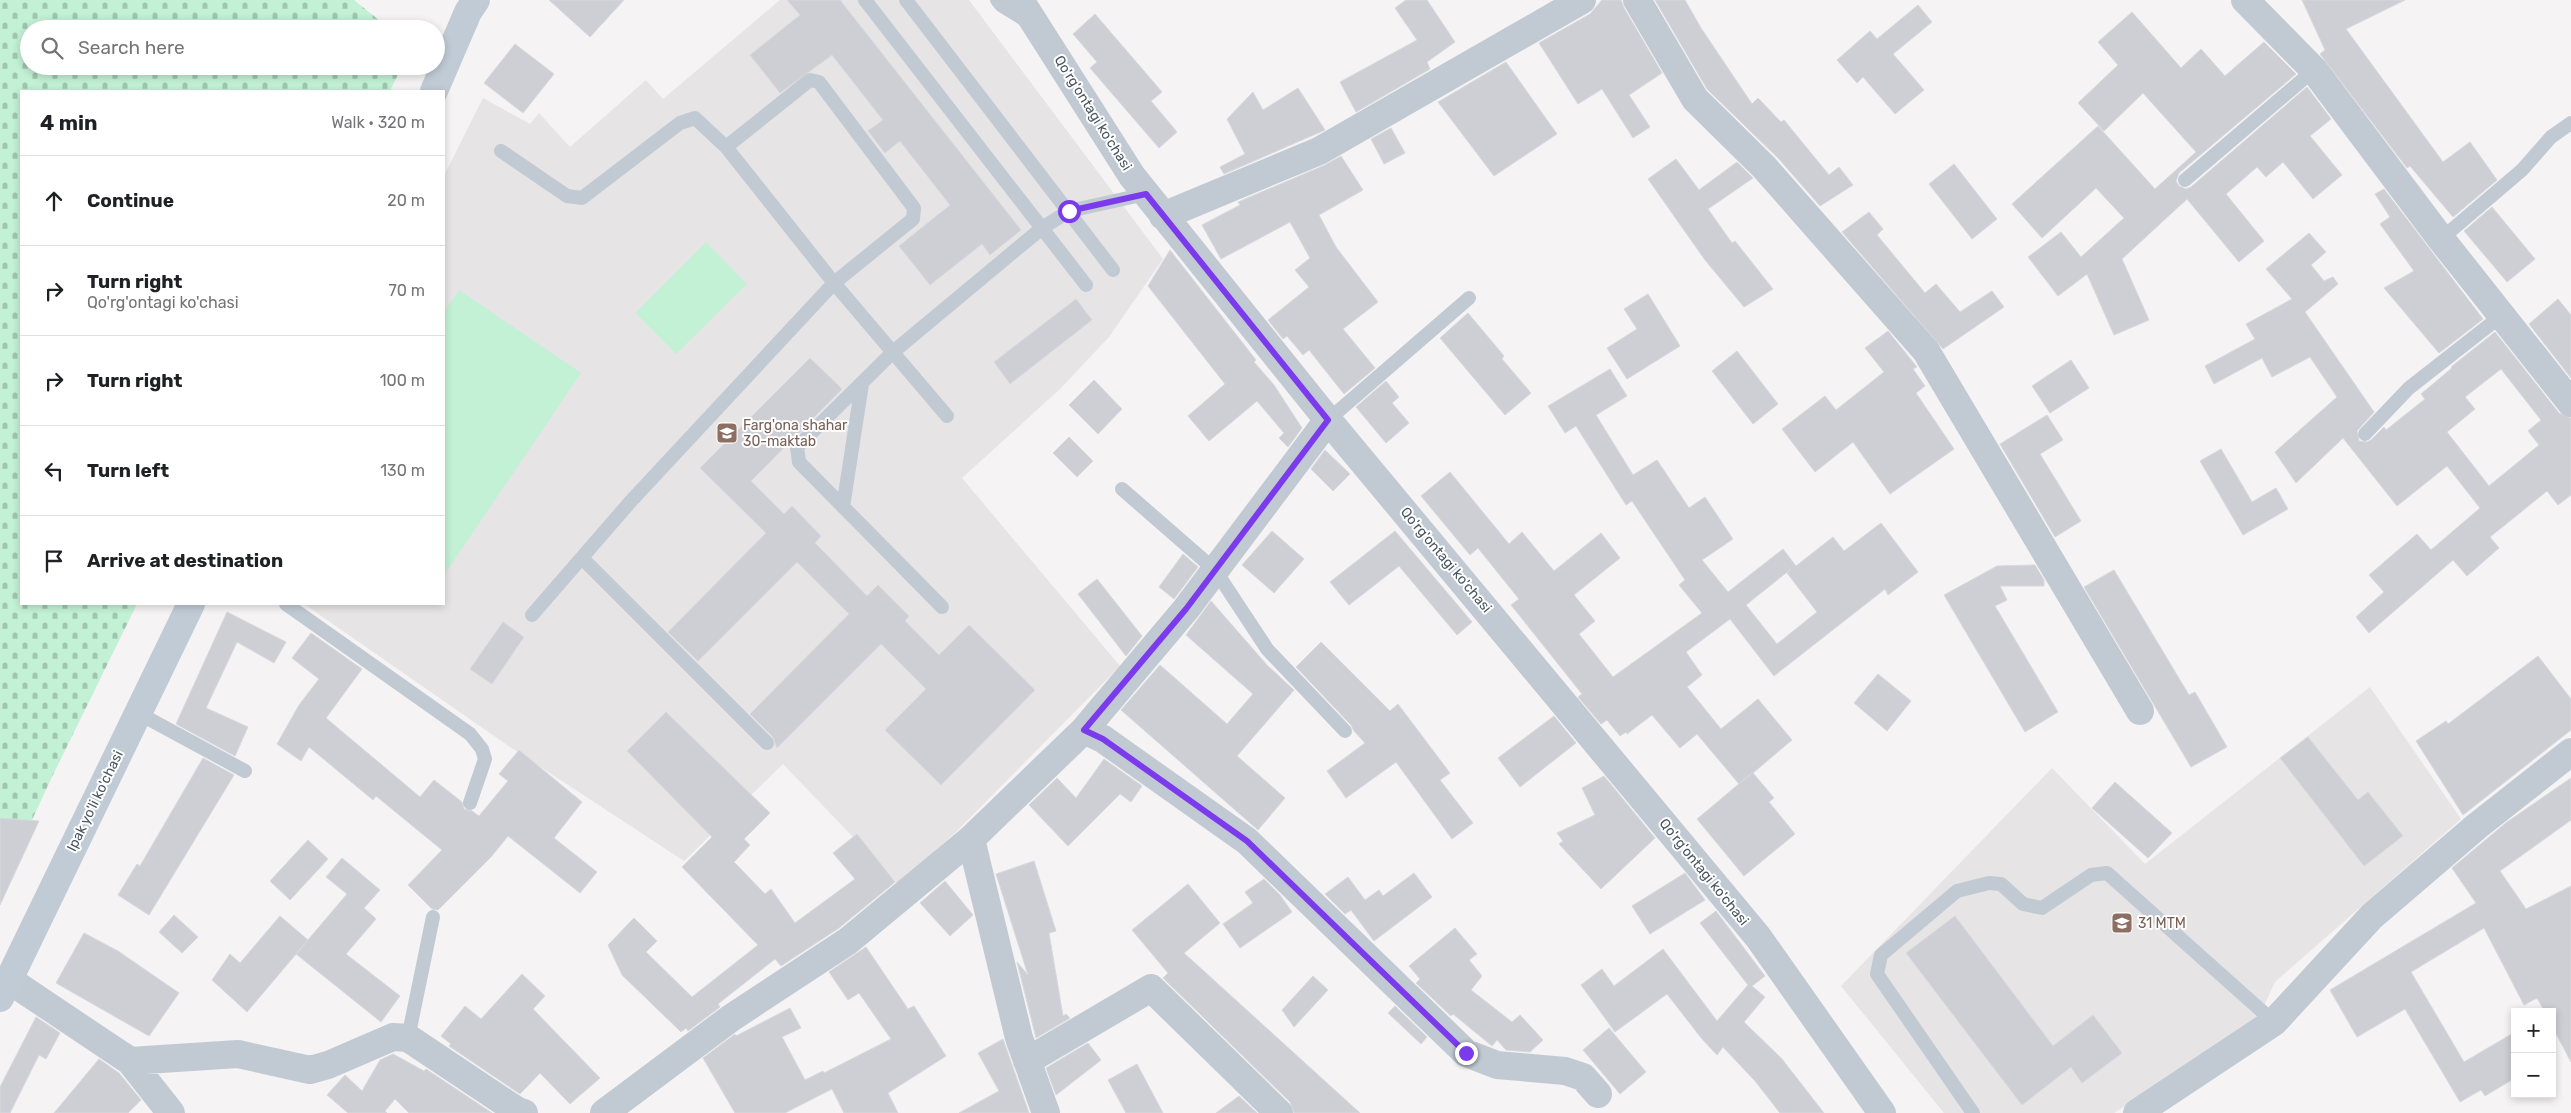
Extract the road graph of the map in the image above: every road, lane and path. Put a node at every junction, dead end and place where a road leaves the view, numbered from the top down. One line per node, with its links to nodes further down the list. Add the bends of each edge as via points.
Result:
1 (476, 0): 10 (main road)
2 (865, 0): 21 (lane)
3 (906, 0): 19 (lane)
4 (997, 0): 9 (lane, via 1001,6)
5 (1020, 0): 9 (street, Qo'rg'ontagi ko'chasi)
6 (1637, 0): 42 (street, via 1695,99 1764,167 1926,351)
7 (2245, 0): 11 (street)
8 (1568, 3): 20 (street, via 1319,152)
9 (1038, 26): 18 (street, Qo'rg'ontagi ko'chasi)
10 (445, 65)
11 (2314, 70): 17 (lane); 22 (street)
12 (441, 75): 13 (main road)
13 (434, 90)
14 (2571, 123): 22 (lane, via 2551,137 2522,170)
15 (726, 147): 16 (lane, via 696,118 680,122 582,198 567,196); 24 (lane); 24 (lane, via 810,80 819,82 914,208 912,219)
16 (501, 151)
17 (2186, 180)
18 (1146, 194): 19 (lane); 20 (street, Qo'rg'ontagi ko'chasi)
19 (1069, 211): 21 (lane); 23 (lane)
20 (1163, 216): 32 (street, Qo'rg'ontagi ko'chasi)
21 (1042, 228): 25 (lane); 28 (lane)
22 (2441, 239): 27 (street)
23 (1113, 270)
24 (834, 283): 28 (lane); 36 (lane)
25 (1086, 286)
26 (1469, 298): 32 (lane)
27 (2501, 316): 30 (street); 33 (lane, via 2409,388)
28 (893, 352): 29 (lane); 31 (lane)
29 (862, 384): 35 (lane); 35 (lane, via 797,446 799,462)
30 (2571, 403)
31 (947, 416)
32 (1328, 420): 37 (street); 63 (street, Qo'rg'ontagi ko'chasi, via 1758,938)
33 (2365, 434)
34 (1122, 489): 37 (lane)
35 (843, 507): 40 (lane)
36 (582, 558): 41 (lane); 46 (lane)
37 (1215, 570): 44 (street); 45 (lane, via 1267,649)
38 (191, 605): 43 (main road, Ipak yo'li ko'chasi)
39 (287, 605): 49 (lane, via 470,734 482,749 485,760)
40 (942, 607)
41 (532, 615)
42 (2140, 710)
43 (138, 713): 48 (lane); 52 (main road, Ipak yo'li ko'chasi)
44 (1084, 730): 50 (street); 57 (street, via 1103,739 1247,841 1466,1053 1497,1065 1583,1077)
45 (1345, 731)
46 (767, 743)
47 (2571, 752): 53 (street, via 2477,826 2372,916)
48 (244, 771)
49 (470, 803)
50 (971, 839): 56 (street); 58 (street, via 848,941 731,1018)
51 (433, 916): 54 (lane)
52 (4, 989): 55 (street)
53 (2274, 1022): 64 (lane, via 2107,874 2091,875 2042,908 2023,904 2002,884 1989,883 1957,891 1881,955 1876,974); 65 (street)
54 (408, 1038): 55 (street, via 393,1037 310,1070 238,1054); 60 (street)
55 (130, 1061): 59 (street)
56 (1027, 1061): 61 (street); 62 (street, via 1151,988)
57 (1598, 1094)
58 (619, 1108)
59 (170, 1113)
60 (524, 1113)
61 (1046, 1113)
62 (1279, 1113)
63 (1882, 1113)
64 (1973, 1113)
65 (2137, 1113)

